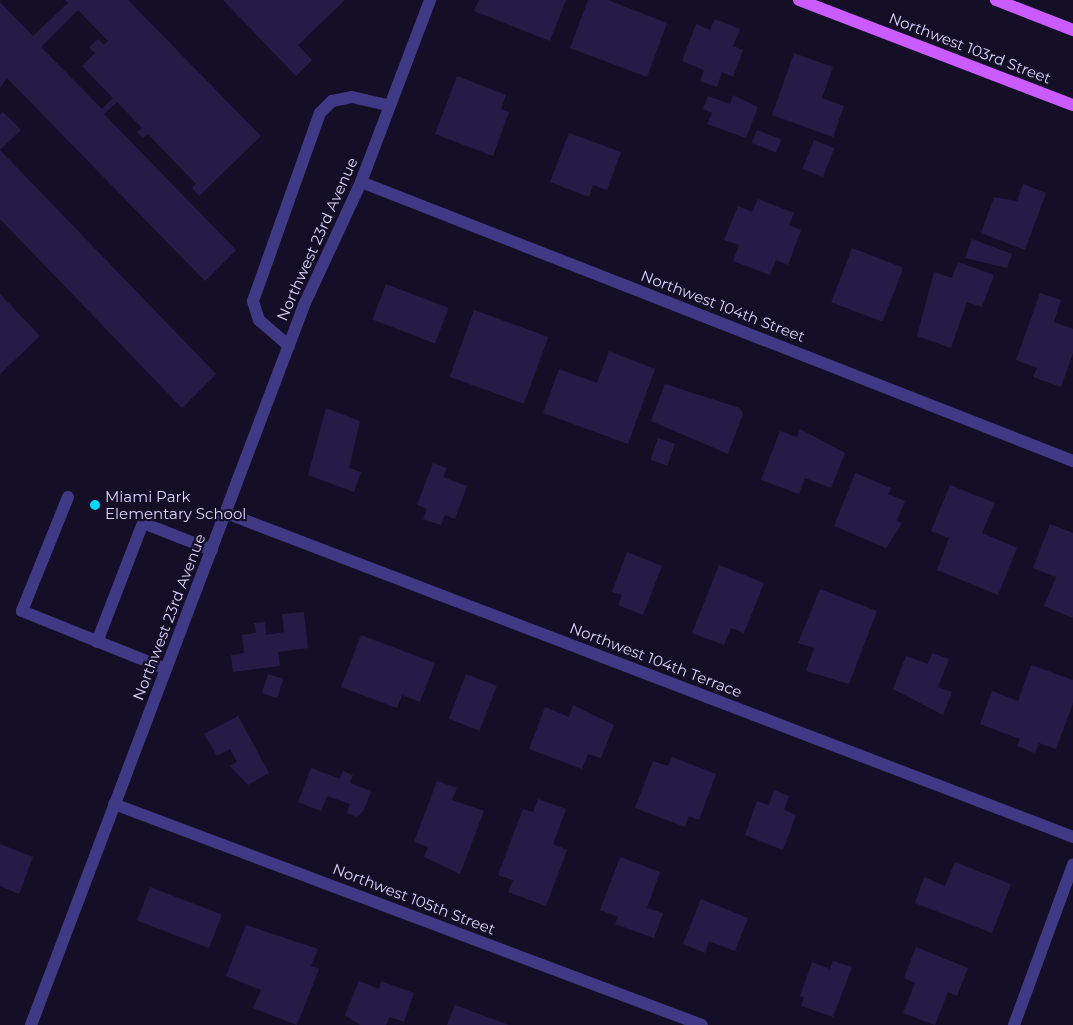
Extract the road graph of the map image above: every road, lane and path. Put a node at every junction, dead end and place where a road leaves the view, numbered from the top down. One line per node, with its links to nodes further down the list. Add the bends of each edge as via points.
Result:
1 (430, 0): 6 (street, Northwest 23rd Avenue)
2 (799, 0): 5 (main road, Northwest 103rd Street)
3 (996, 0): 4 (main road)
4 (1073, 30)
5 (1073, 105)
6 (390, 106): 7 (street, Northwest 23rd Avenue); 8 (street, via 352,97 332,101 320,113 253,302 259,320)
7 (361, 182): 8 (street, Northwest 23rd Avenue); 9 (street, Northwest 104th Street)
8 (289, 346): 11 (street, Northwest 23rd Avenue)
9 (1073, 461)
10 (68, 497): 13 (street, via 22,612)
11 (226, 513): 12 (street, Northwest 23rd Avenue); 16 (street, Northwest 104th Terrace)
12 (212, 550): 13 (street, via 143,523); 14 (street, Northwest 23rd Avenue)
13 (97, 642): 14 (street)
14 (166, 669): 15 (street, Northwest 23rd Avenue)
15 (114, 804): 18 (street, Northwest 23rd Avenue); 19 (street, Northwest 105th Street)
16 (1073, 837)
17 (1073, 865): 20 (street)
18 (31, 1025)
19 (702, 1025)
20 (1014, 1025)

